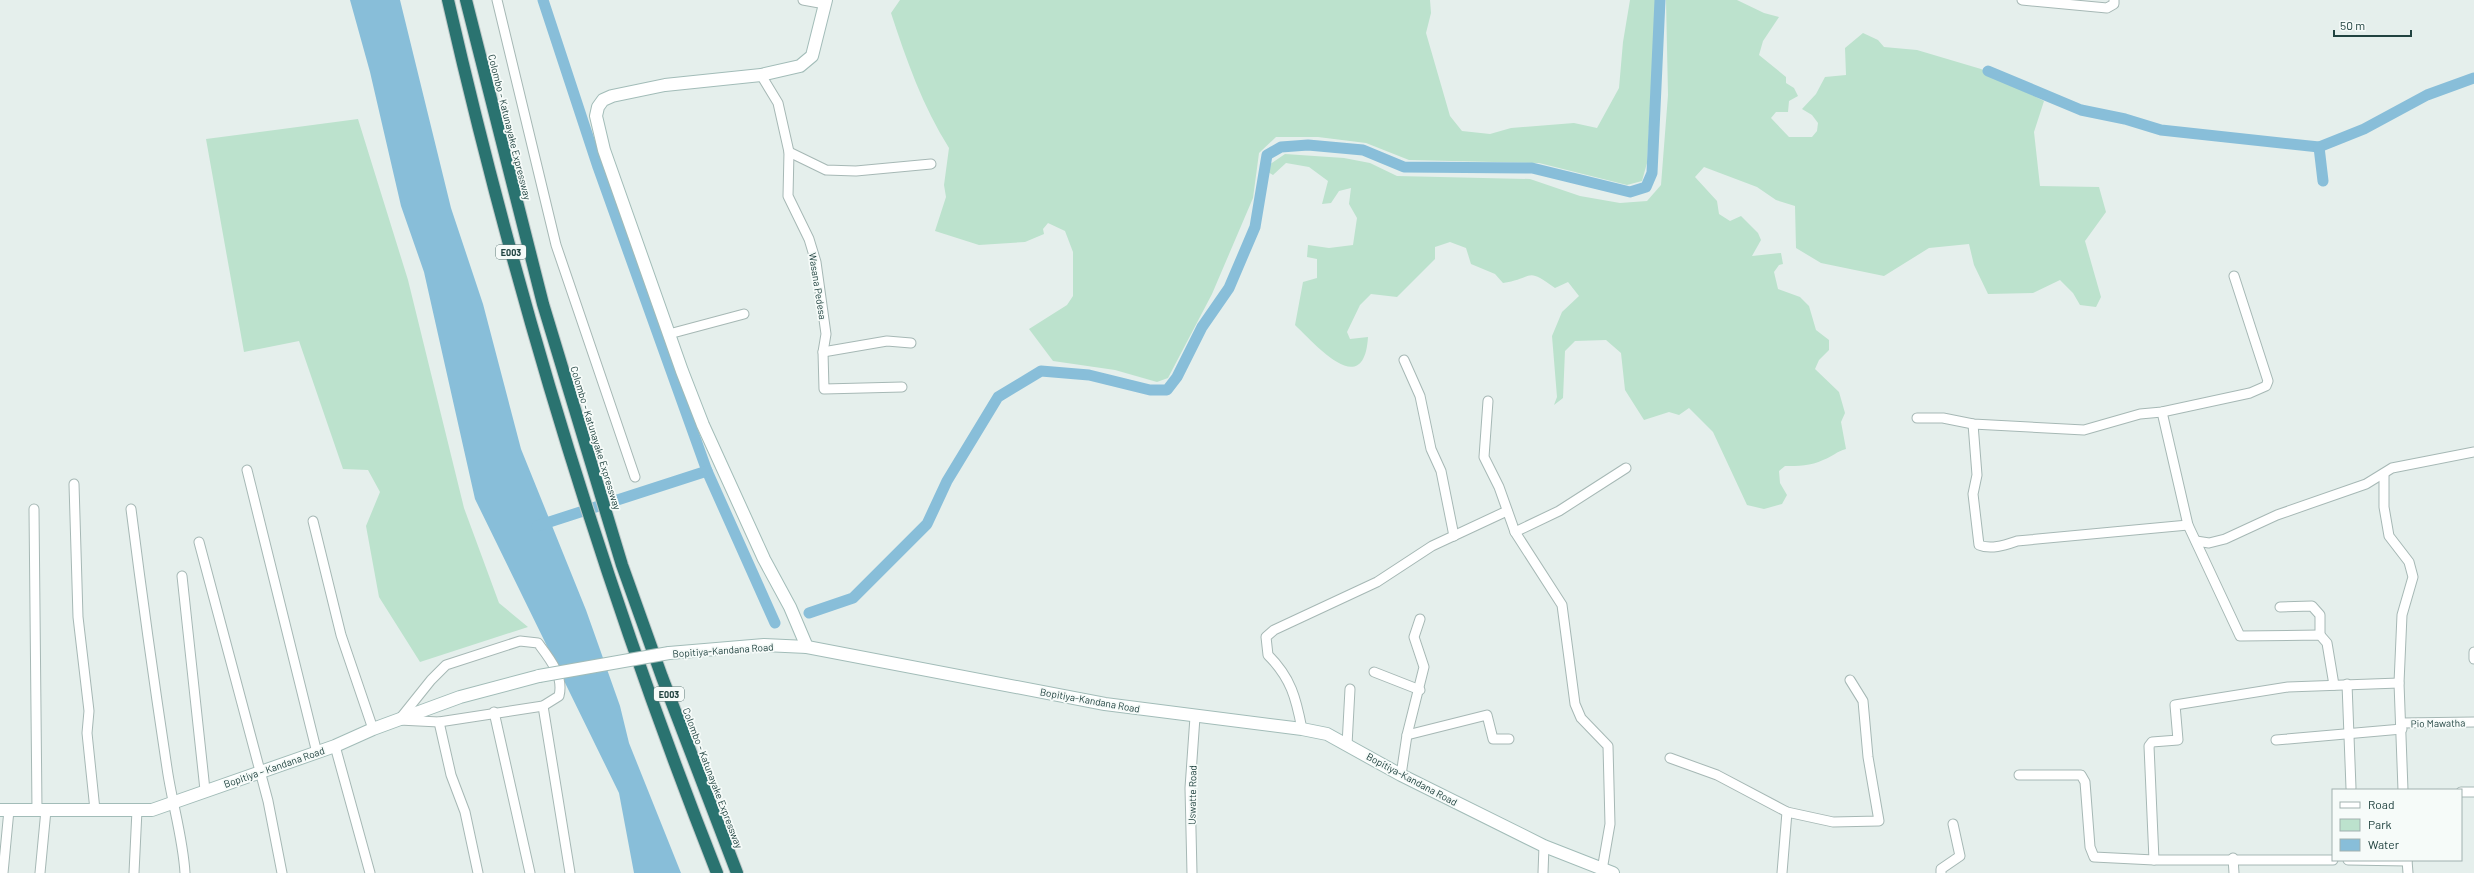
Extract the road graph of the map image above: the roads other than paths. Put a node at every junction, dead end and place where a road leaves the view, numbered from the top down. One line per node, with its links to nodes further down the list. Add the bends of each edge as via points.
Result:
1 (448, 0): 99 (highway, E003, via 514,265 584,502 650,695)
2 (466, 0): 100 (highway, Colombo - Katunayake Expressway / E003, via 543,304 602,497 662,677)
3 (497, 0): 26 (street, via 556,245)
4 (803, 0): 7 (street)
5 (2022, 0): 6 (street, via 2107,8 2114,4)
6 (2114, 0)
7 (825, 2): 8 (street, via 814,49 807,62 791,70)
8 (761, 75): 9 (street, Wasana Pedesa, via 778,103); 13 (street, via 626,93 603,100 598,107 597,121 604,150)
9 (789, 152): 10 (street, via 826,170 856,171); 15 (street, Wasana Pedesa, via 788,196 809,239 816,262 826,334)
10 (931, 164)
11 (2234, 276): 19 (street, via 2268,381 2266,386 2250,393)
12 (744, 314): 13 (street)
13 (669, 334): 41 (street, via 720,462)
14 (911, 343): 15 (street, via 887,341)
15 (823, 352): 17 (street, Wasana Pedesa, via 824,389)
16 (1404, 360): 34 (street, via 1420,396 1431,449 1441,472)
17 (902, 386)
18 (1488, 401): 30 (street, via 1484,457 1499,487)
19 (2162, 412): 21 (street, via 2140,414 2084,430); 32 (street)
20 (1917, 418): 21 (street, via 1944,418)
21 (1973, 424): 32 (street, via 1977,475 1972,494 1979,545 1985,548 2017,541)
22 (2474, 452): 25 (street, via 2400,465 2387,470)
23 (1626, 468): 33 (street, via 1559,511)
24 (247, 470): 67 (street)
25 (2384, 474): 35 (street, via 2366,484 2277,515 2225,539); 47 (street, via 2384,508 2389,536 2409,562 2413,576 2402,615)
26 (635, 477)
27 (74, 484): 80 (street, via 78,617)
28 (34, 509): 79 (street)
29 (132, 509): 77 (street, via 145,627)
30 (1507, 511): 33 (street); 34 (street)
31 (313, 521): 59 (street, via 341,635)
32 (2188, 525): 35 (street)
33 (1515, 532): 89 (street, via 1562,605 1575,704 1581,718 1608,746)
34 (1454, 536): 60 (street, via 1432,546 1377,582 1274,630 1266,637 1268,655 1281,669 1295,695)
35 (2196, 541): 40 (street, via 2240,636)
36 (199, 542): 69 (street)
37 (182, 576): 74 (street)
38 (2280, 607): 40 (street, via 2312,606 2320,615)
39 (1420, 619): 51 (street, via 1414,637 1424,667)
40 (2320, 635): 49 (street, via 2326,643)
41 (807, 647): 45 (street, Bopitiya-Kandana Road, bridge, via 764,645 669,653); 54 (street, Bopitiya-Kandana Road, via 1105,704)
42 (2474, 652): 43 (street)
43 (2474, 659)
44 (1374, 672): 51 (street)
45 (539, 676): 55 (street, Bopitiya – Kandana Road, via 460,697)
46 (1850, 680): 82 (street, via 1863,701 1878,821 1833,822)
47 (2399, 683): 48 (street); 58 (street)
48 (2347, 684): 49 (street); 61 (street)
49 (2334, 685): 86 (street, via 2288,687 2175,705 2178,740 2152,742 2149,746)
50 (1350, 689): 65 (street)
51 (1420, 690): 62 (street)
52 (543, 706): 53 (street); 55 (street, via 559,696 562,686 553,663 538,643 520,641 446,665); 98 (street)
53 (494, 712): 56 (street); 97 (street)
54 (1195, 717): 60 (street, Bopitiya-Kandana Road); 101 (street, Uswatte Road, via 1190,788)
55 (398, 720): 56 (street); 59 (street, Bopitiya – Kandana Road)
56 (439, 722): 96 (street, via 451,775 465,812)
57 (2474, 722): 58 (street, Pio Mawatha)
58 (2402, 726): 61 (street, Pio Mawatha); 73 (street)
59 (373, 729): 66 (street, Bopitiya – Kandana Road)
60 (1302, 729): 65 (street, Bopitiya-Kandana Road, via 1327,734)
61 (2349, 734): 64 (street, Pio Mawatha); 72 (street)
62 (1407, 735): 63 (street, via 1487,715 1493,739); 70 (street)
63 (1509, 739)
64 (2276, 740)
65 (1347, 745): 70 (street, Bopitiya-Kandana Road)
66 (335, 746): 67 (street, Bopitiya – Kandana Road); 95 (street)
67 (317, 753): 69 (street, Bopitiya – Kandana Road)
68 (1670, 758): 82 (street, via 1717,775)
69 (260, 773): 74 (street, Bopitiya – Kandana Road); 94 (street)
70 (1401, 774): 84 (street, Bopitiya-Kandana Road)
71 (2019, 775): 86 (street, via 2081,775 2085,782 2090,847 2094,857)
72 (2351, 788)
73 (2403, 789)
74 (205, 790): 77 (street, Bopitiya – Kandana Road)
75 (2462, 792): 76 (street)
76 (2474, 792)
77 (172, 804): 81 (street, Bopitiya – Kandana Road, via 152,810); 93 (street, via 184,852)
78 (4, 810): 79 (street, Bopitiya – Kandana Road); 90 (street)
79 (42, 810): 80 (street, Bopitiya – Kandana Road); 91 (street)
80 (95, 810): 81 (street, Bopitiya – Kandana Road)
81 (136, 810): 92 (street)
82 (1787, 812): 103 (street)
83 (1953, 824): 104 (street, via 1960,856 1941,869)
84 (1544, 846): 89 (street, Bopitiya-Kandana Road); 102 (street)
85 (2233, 858): 86 (street); 87 (street); 105 (street)
86 (2154, 860)
87 (2332, 860)
88 (2407, 861): 106 (street)
89 (1608, 871)
90 (3, 873)
91 (40, 873)
92 (134, 873)
93 (185, 873)
94 (282, 873)
95 (370, 873)
96 (478, 873)
97 (530, 873)
98 (570, 873)
99 (717, 873)
100 (737, 873)
101 (1192, 873)
102 (1543, 873)
103 (1782, 873)
104 (1941, 873)
105 (2234, 873)
106 (2408, 873)

